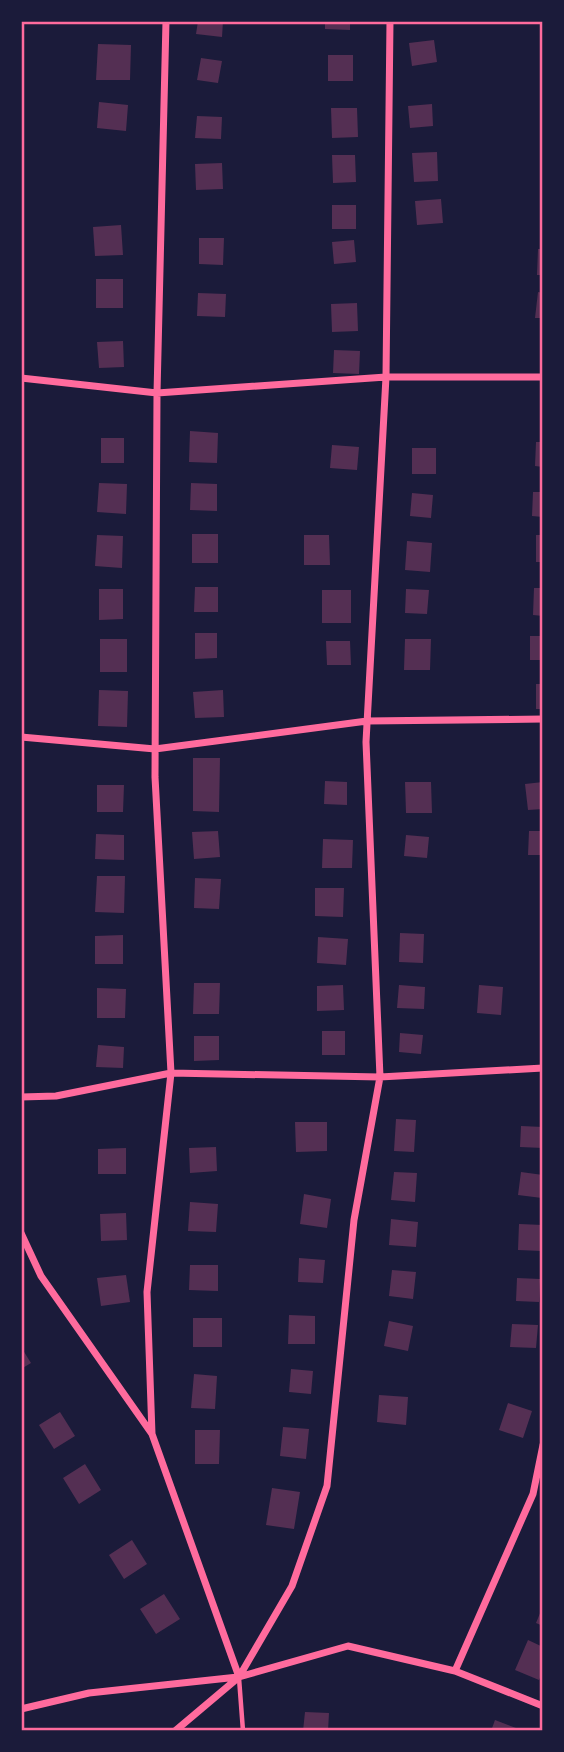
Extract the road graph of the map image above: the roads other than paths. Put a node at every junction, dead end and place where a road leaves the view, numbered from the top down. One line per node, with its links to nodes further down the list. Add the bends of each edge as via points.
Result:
1 (166, 21): 6 (street)
2 (390, 21): 3 (street)
3 (386, 377): 4 (street); 6 (street); 8 (street)
4 (543, 377)
5 (21, 378): 6 (street)
6 (157, 393): 10 (street)
7 (543, 719): 8 (street)
8 (367, 721): 10 (street); 13 (street)
9 (21, 737): 10 (street)
10 (155, 749): 12 (street)
11 (543, 1068): 13 (street)
12 (171, 1073): 13 (street); 14 (street, via 56,1096); 16 (street, via 147,1292)
13 (380, 1077): 19 (street, via 354,1220 327,1486 292,1587)
14 (21, 1097)
15 (21, 1233): 16 (street, via 41,1276)
16 (152, 1434): 19 (street)
17 (543, 1445): 18 (street, via 533,1494)
18 (455, 1671): 19 (street, via 348,1646); 20 (street)
19 (239, 1677): 21 (street, via 89,1693); 22 (street); 23 (lane)
20 (543, 1706)
21 (21, 1709)
22 (175, 1731)
23 (243, 1731)

